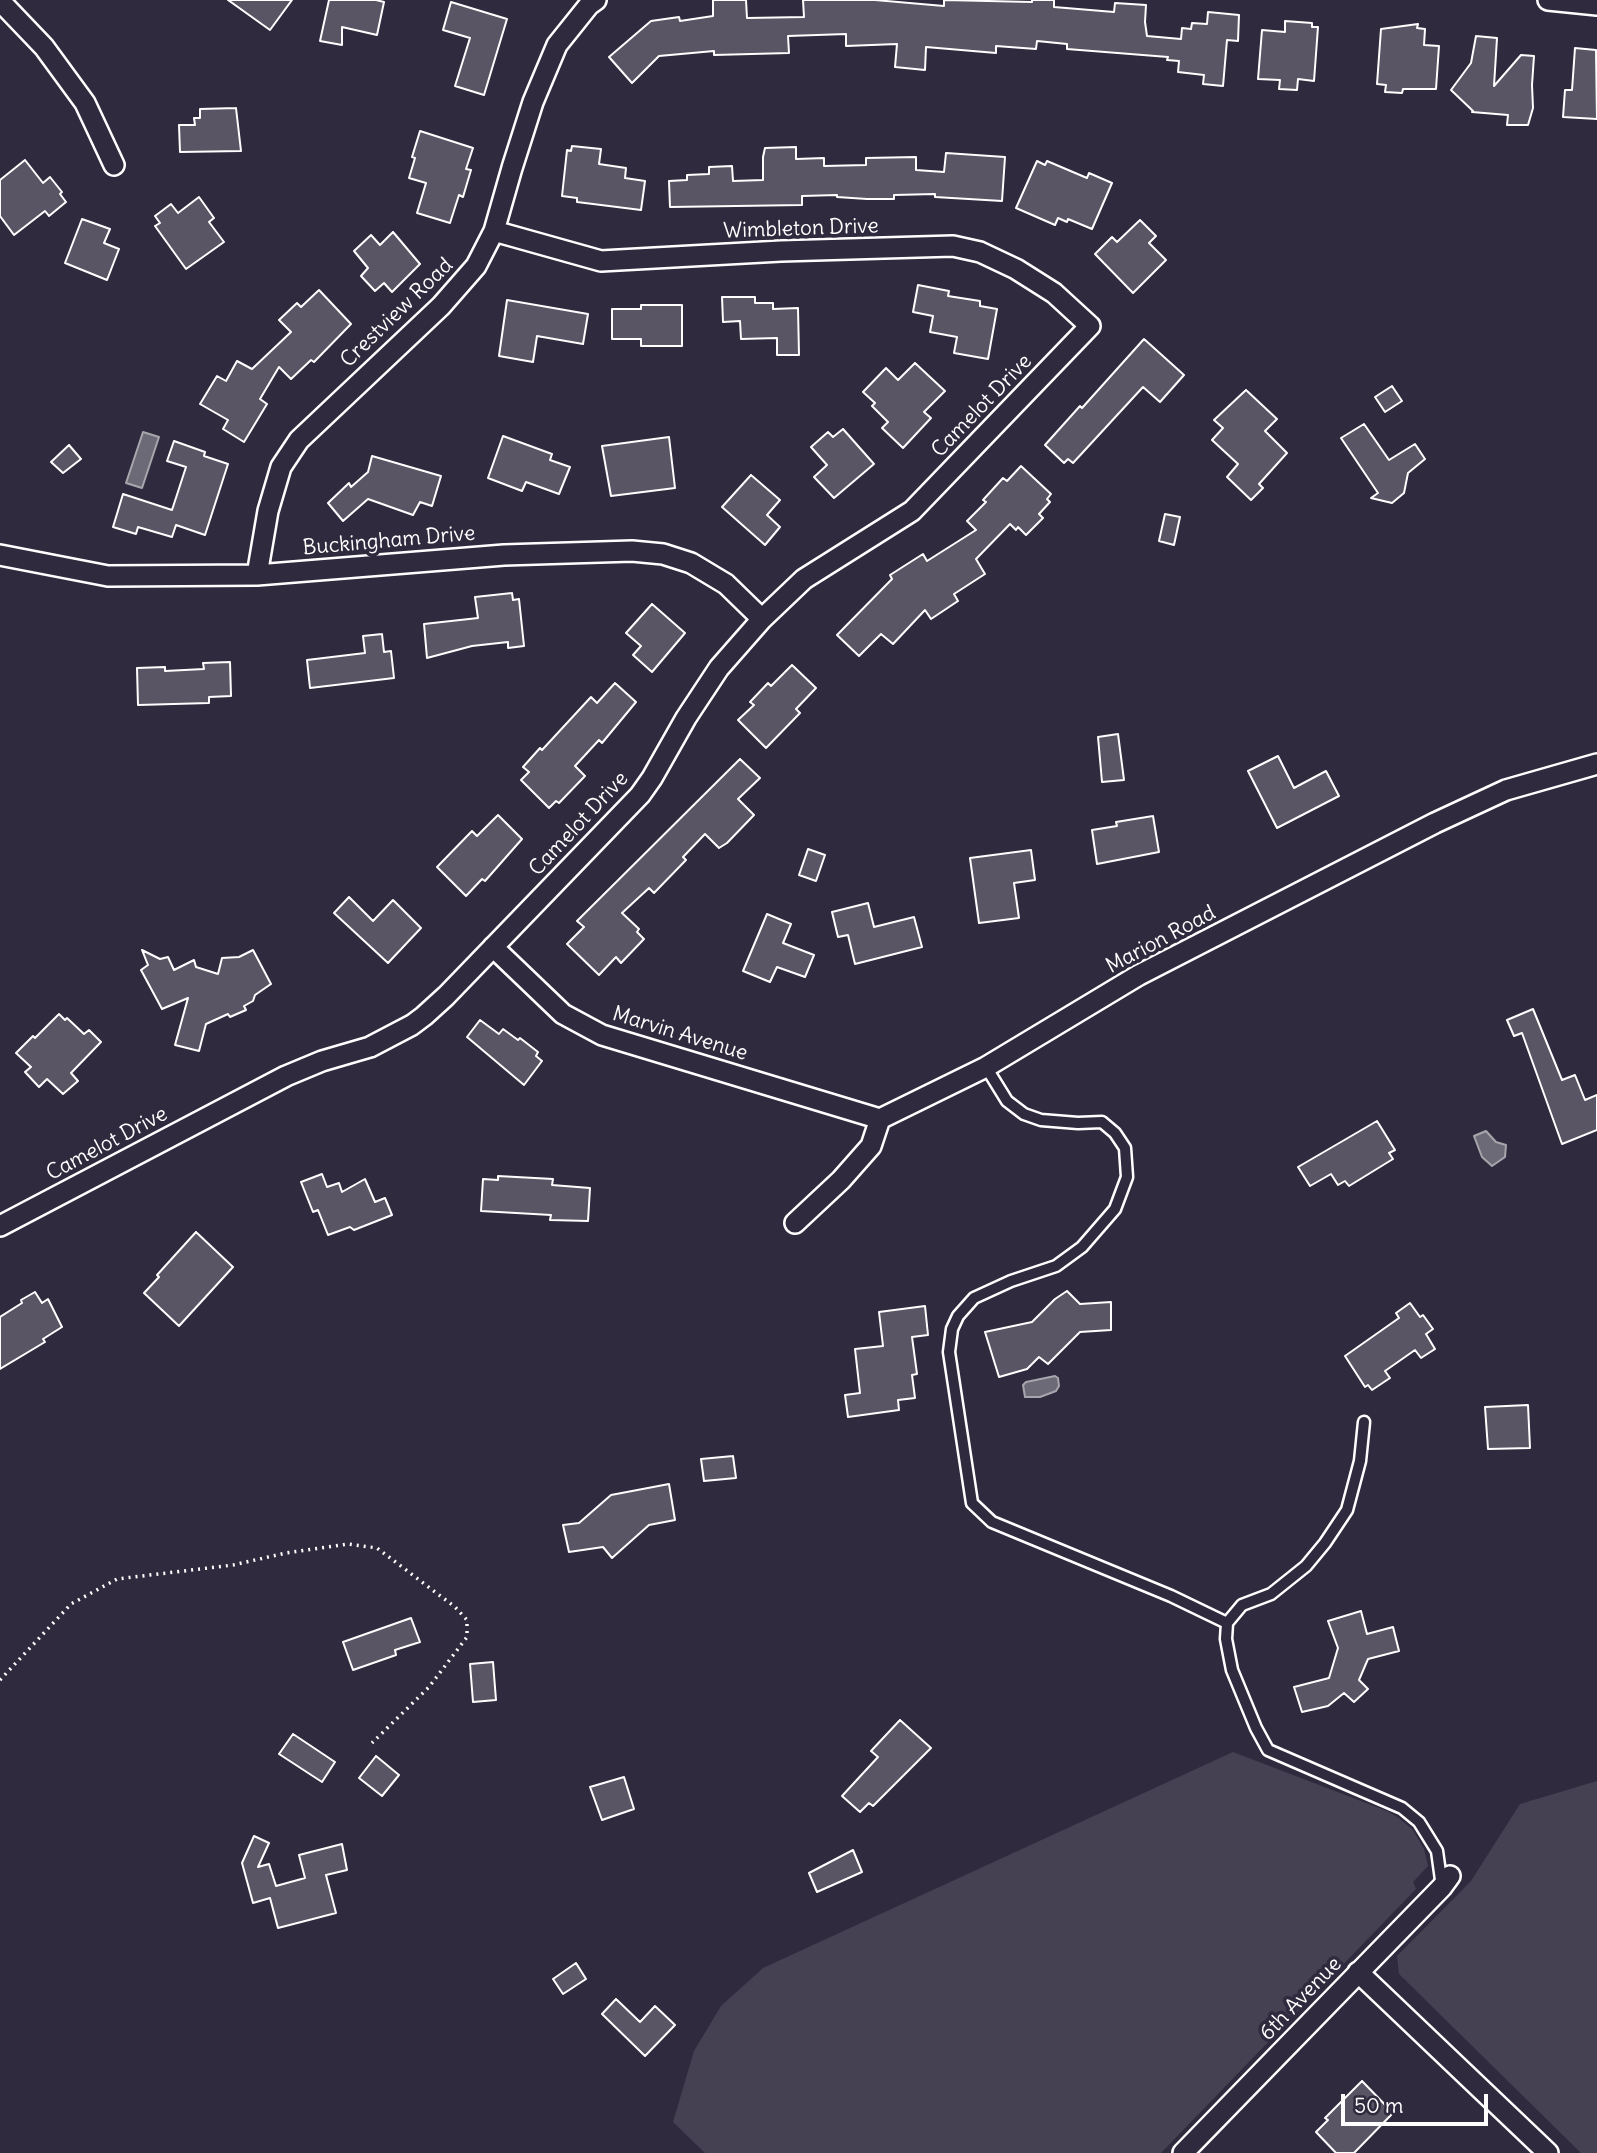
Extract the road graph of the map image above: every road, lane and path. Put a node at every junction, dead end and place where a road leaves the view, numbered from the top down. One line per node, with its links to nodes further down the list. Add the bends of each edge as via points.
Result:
1 (596, 0): 6 (street, Crestview Road, via 557,45 533,102)
2 (1548, 0): 4 (street)
3 (0, 1): 5 (street, via 44,47 85,103)
4 (1597, 5)
5 (114, 164)
6 (494, 231): 7 (street, Wimbleton Drive, via 601,261 953,246 1016,269 1054,293); 9 (street, Crestview Road, via 476,266 441,306 299,440 281,467)
7 (1090, 326): 10 (street, Camelot Drive, via 912,512 804,579)
8 (0, 555): 9 (street, Buckingham Drive, via 108,576)
9 (257, 575): 10 (street, Buckingham Drive, via 504,555 632,551 691,563 726,584)
10 (762, 619): 12 (street, Camelot Drive, via 719,668 640,795)
11 (1597, 764): 13 (street, Marion Road, via 1506,790 1435,823 1139,975)
12 (492, 947): 14 (street, Marvin Avenue, via 562,1014 602,1035); 16 (street, Camelot Drive, via 412,1025 370,1047 286,1076)
13 (986, 1068): 14 (street, Marion Road); 18 (lane, via 1007,1101 1024,1114 1041,1120 1102,1122 1125,1147 1127,1177 1115,1209 1082,1247 1056,1266 974,1298 958,1316 949,1352 972,1503 992,1522)
14 (880, 1119): 15 (street, via 871,1146)
15 (795, 1223)
16 (0, 1226)
17 (1364, 1422): 18 (lane, via 1347,1510 1325,1544 1271,1594 1242,1605)
18 (1227, 1623): 21 (lane, via 1232,1670 1268,1750 1402,1808 1419,1822 1437,1851)
19 (0, 1680): 20 (path, via 71,1604 117,1579 233,1565 348,1544 377,1548 455,1606 467,1620 467,1637 429,1687)
20 (372, 1743)
21 (1446, 1882): 22 (street, 6th Avenue)
22 (1358, 1972): 23 (street, 6th Avenue); 24 (street)
23 (1183, 2153)
24 (1548, 2153)

